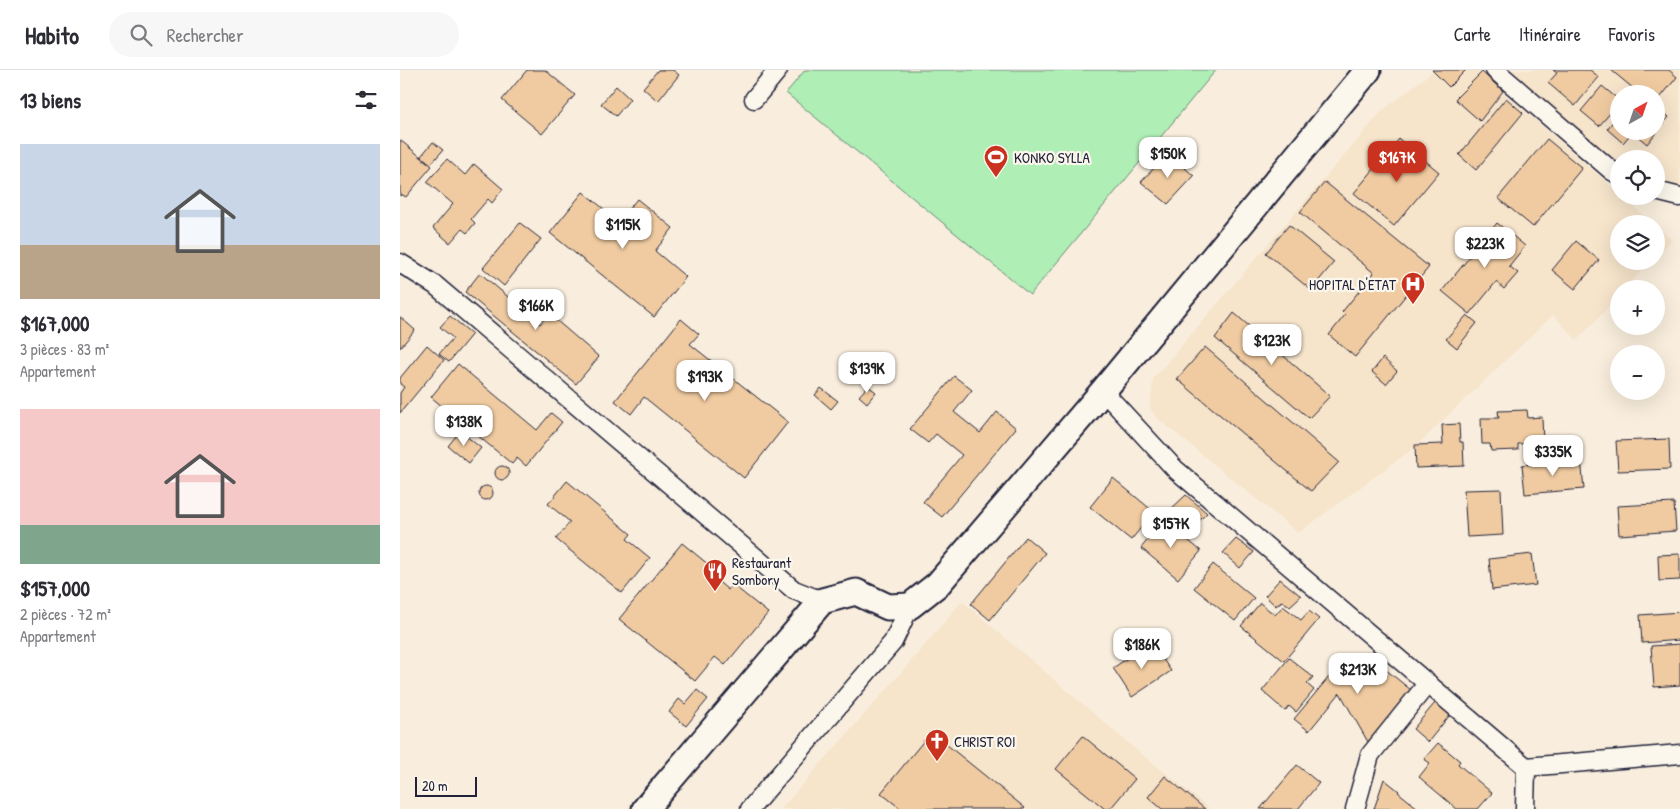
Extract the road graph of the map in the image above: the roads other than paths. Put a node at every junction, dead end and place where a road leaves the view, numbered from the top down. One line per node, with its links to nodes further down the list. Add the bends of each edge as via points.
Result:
1 (778, 70): 4 (street)
2 (1368, 70): 9 (main road)
3 (1495, 70): 5 (street)
4 (754, 98)
5 (1610, 169)
6 (1665, 193): 7 (street)
7 (1680, 197)
8 (400, 262): 10 (street, via 434,285 794,590)
9 (1103, 391): 11 (main road, via 938,584); 12 (street, via 1175,468)
10 (822, 601): 11 (main road, via 856,592 888,607); 15 (main road)
11 (910, 606): 16 (street, via 892,642)
12 (1428, 683): 14 (street); 17 (street, via 1370,755)
13 (1680, 754): 14 (street)
14 (1526, 767): 18 (street)
15 (645, 809)
16 (750, 809)
17 (1355, 809)
18 (1525, 809)

